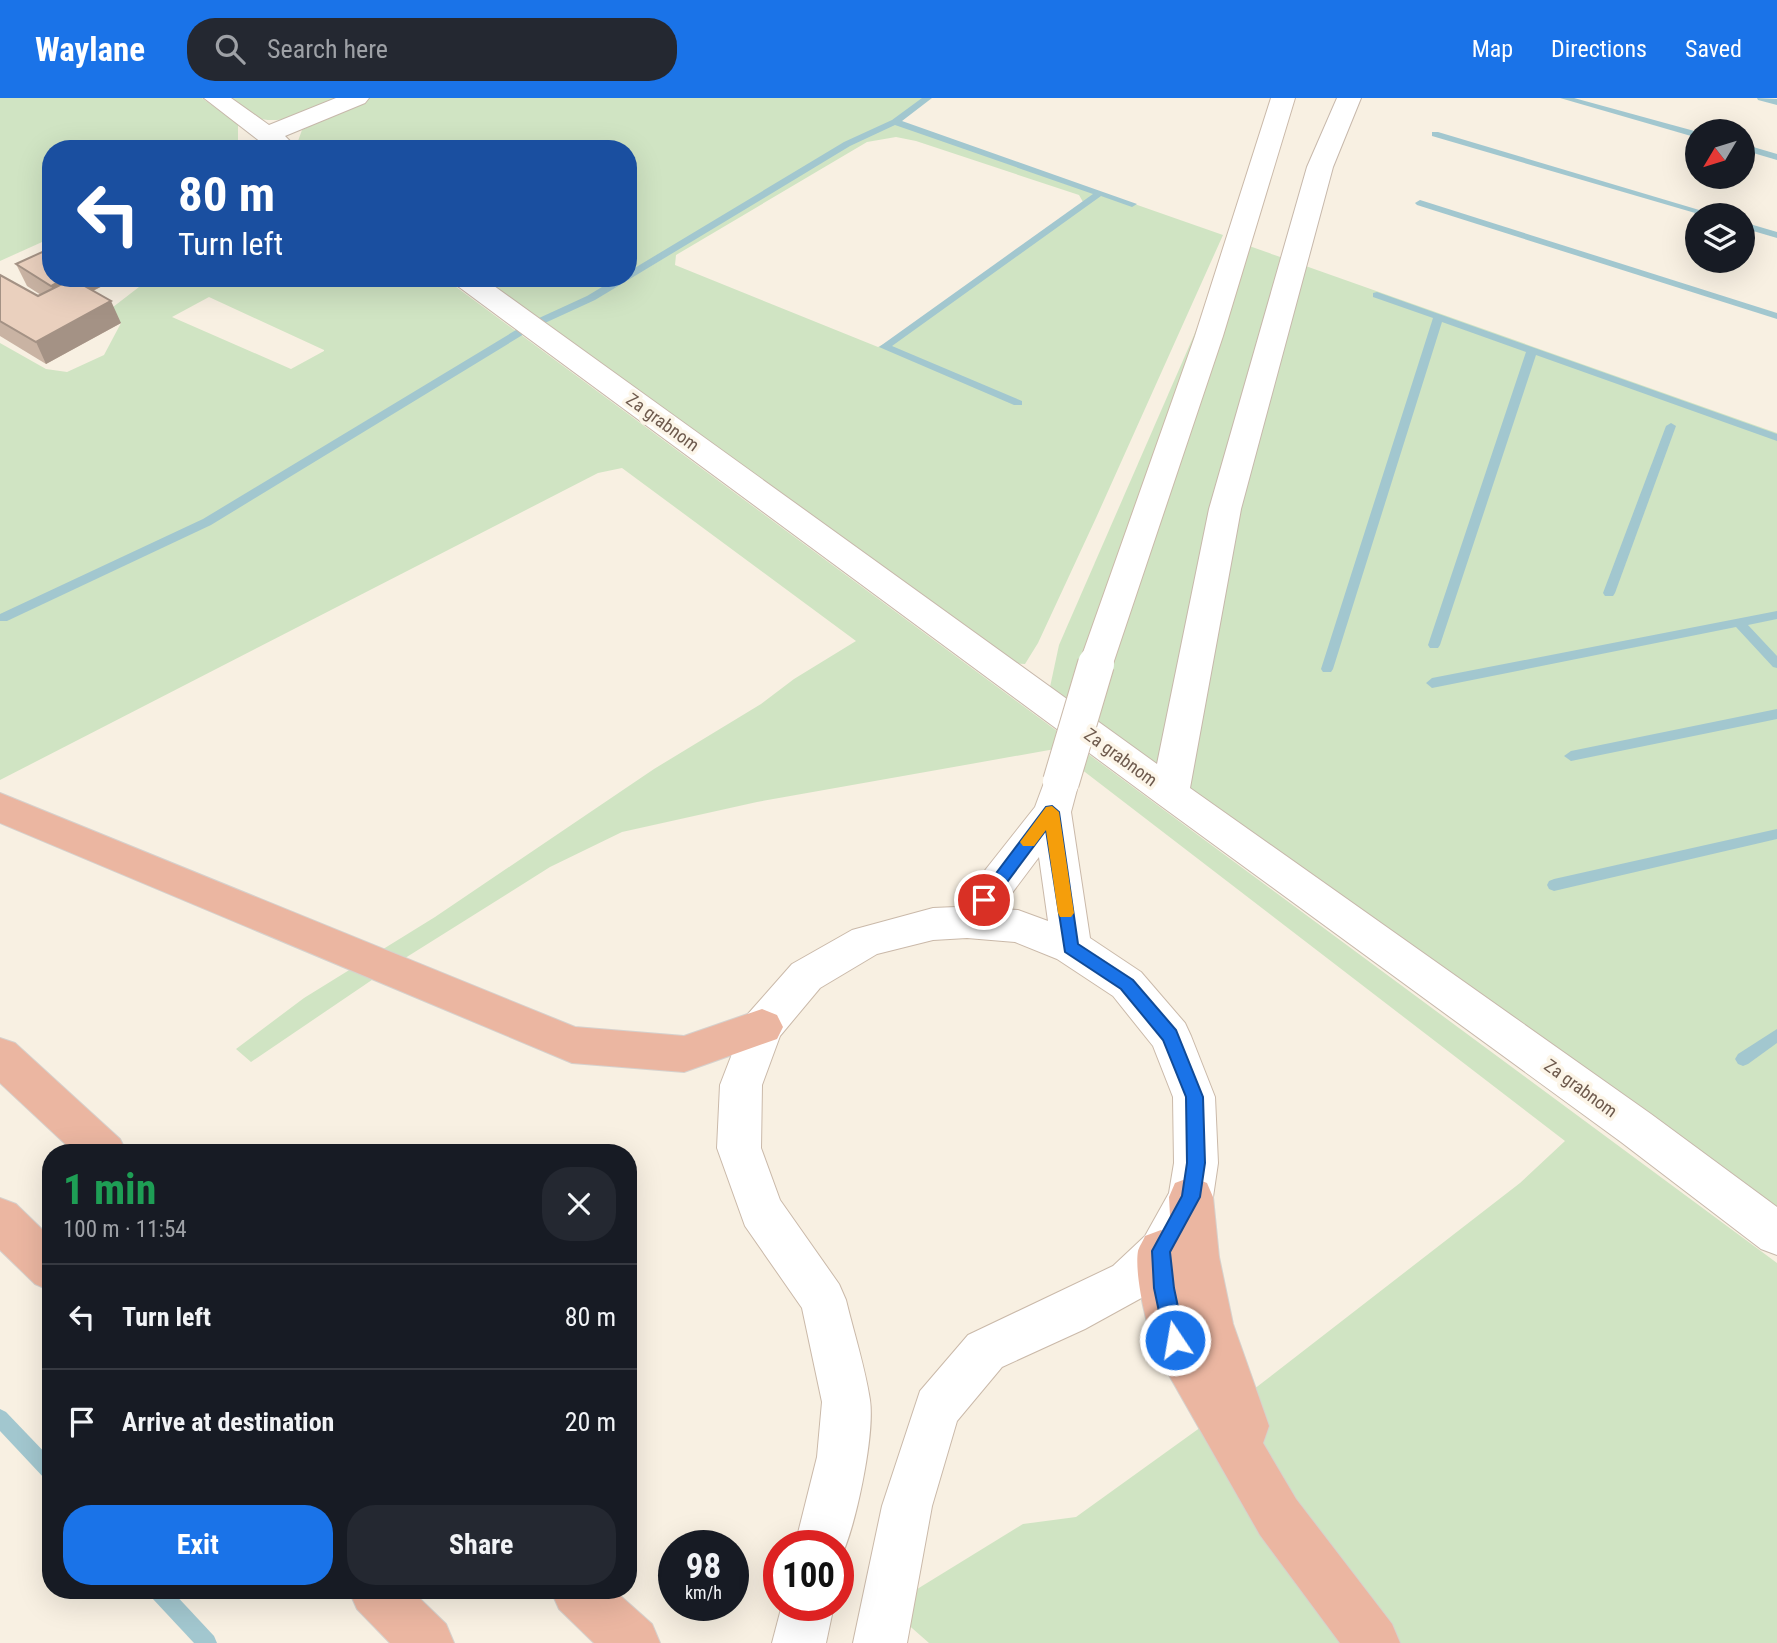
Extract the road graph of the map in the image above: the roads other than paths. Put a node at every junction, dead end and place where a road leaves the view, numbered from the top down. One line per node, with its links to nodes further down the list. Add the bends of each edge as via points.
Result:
1 (216, 98): 5 (street)
2 (357, 98): 6 (street)
3 (1283, 98): 9 (street, bridge)
4 (1349, 98): 8 (street, via 1320,167 1225,509)
5 (274, 140)
6 (281, 140)
7 (477, 287): 8 (street, Za grabnom)
8 (1170, 793): 18 (street, Za grabnom)
9 (1056, 797): 11 (street); 12 (street)
10 (0, 807): 13 (highway, via 572,1045 684,1054)
11 (967, 922): 12 (street, via 1018,926); 13 (street, via 933,924 866,941 806,976)
12 (1071, 947): 16 (street, via 1127,985 1170,1035 1194,1097 1196,1163)
13 (762, 1027): 22 (street, via 741,1084 739,1148 761,1211 823,1300 846,1402 842,1457)
14 (0, 1056): 15 (highway)
15 (95, 1144)
16 (1191, 1197): 19 (street); 21 (highway, via 1209,1324)
17 (0, 1219): 20 (highway)
18 (1777, 1234)
19 (1161, 1251): 21 (highway, via 1175,1340); 29 (street, via 1129,1281 985,1351 937,1408 907,1506)
20 (42, 1260)
21 (1278, 1517): 30 (highway)
22 (825, 1530)
23 (383, 1599): 26 (highway)
24 (586, 1599): 27 (highway)
25 (804, 1621): 28 (street)
26 (427, 1643)
27 (633, 1643)
28 (799, 1643)
29 (880, 1643)
30 (1373, 1643)

